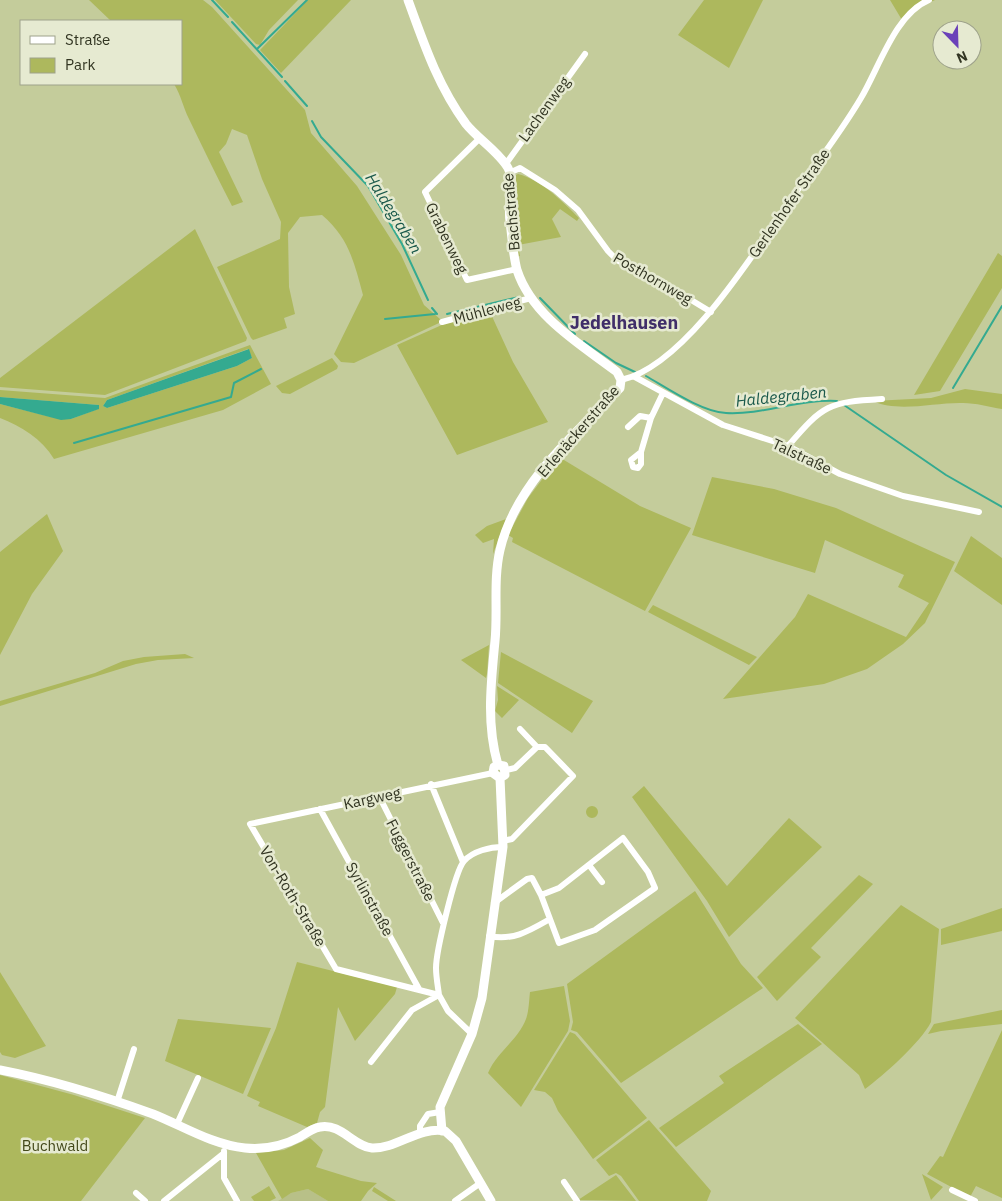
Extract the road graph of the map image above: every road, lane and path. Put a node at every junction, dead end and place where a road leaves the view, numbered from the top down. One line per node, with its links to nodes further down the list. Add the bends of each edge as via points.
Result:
1 (408, 0): 4 (street, Bachstraße, via 445,93)
2 (929, 0): 8 (street, Gerlenhofer Straße, via 918,4 899,27 861,99)
3 (585, 54): 5 (street, Lachenweg)
4 (480, 138): 5 (street, Bachstraße); 6 (street, Grabenweg, via 425,192 467,280)
5 (507, 169): 6 (street, Bachstraße, via 509,216); 8 (street, Posthornweg, via 520,168 578,210 617,260)
6 (517, 269): 7 (street, Bachstraße)
7 (531, 298): 9 (street, Mühleweg); 11 (street, Bachstraße, via 561,329 617,372)
8 (711, 312): 10 (street, Gerlenhofer Straße, via 670,352)
9 (442, 322)
10 (635, 377): 11 (street, Gerlenhofer Straße); 12 (street, Talstraße)
11 (621, 380): 21 (street, Erlenäckerstraße, via 620,388 549,462 511,518 500,550 490,723)
12 (663, 393): 14 (street); 16 (street, Talstraße, via 723,425)
13 (882, 399): 16 (street, via 847,401 826,408 805,425)
14 (651, 418): 15 (street, via 640,416); 17 (street)
15 (628, 427)
16 (788, 446): 18 (street, Talstraße, via 840,474 884,490)
17 (641, 452)
18 (979, 512)
19 (520, 729): 20 (street)
20 (537, 746): 21 (street, via 515,768); 26 (street, via 545,747 573,776 512,839)
21 (499, 771): 22 (street, Kargweg); 26 (street, Erlenäckerstraße)
22 (431, 784): 23 (street, Kargweg); 27 (street)
23 (379, 796): 24 (street, Kargweg); 33 (street, Fuggerstraße)
24 (320, 809): 25 (street, Kargweg); 35 (street, Syrlinstraße)
25 (250, 824): 35 (street, Von-Roth-Straße, via 336,968)
26 (503, 844): 27 (street, via 474,854); 31 (street, Erlenäckerstraße)
27 (463, 862): 33 (street)
28 (589, 864): 29 (street); 30 (street, via 558,888); 32 (street, via 623,838 648,872 655,888 596,930 559,943)
29 (602, 882)
30 (541, 895): 31 (street, via 532,878); 32 (street)
31 (494, 903): 34 (street, Erlenäckerstraße)
32 (550, 919): 34 (street, via 516,937)
33 (443, 923): 36 (street, via 436,968)
34 (489, 936): 37 (street, Erlenäckerstraße, via 482,998)
35 (419, 989): 36 (street)
36 (439, 995): 37 (street, via 448,1011); 39 (street, via 412,1010)
37 (472, 1034): 43 (street, Erlenäckerstraße)
38 (134, 1049): 42 (street)
39 (371, 1062)
40 (0, 1070): 42 (street)
41 (198, 1078): 44 (street)
42 (117, 1102): 44 (street)
43 (440, 1112): 45 (street); 46 (street, via 428,1114 420,1126)
44 (177, 1124): 47 (street)
45 (442, 1130): 46 (street); 50 (street, via 456,1142)
46 (420, 1133): 47 (street, via 380,1147 367,1147 327,1126 273,1148 245,1148)
47 (224, 1143): 48 (street)
48 (224, 1153): 54 (street); 55 (street, via 224,1178)
49 (564, 1182): 58 (street)
50 (479, 1184): 56 (street); 57 (street)
51 (952, 1190): 59 (street)
52 (136, 1193): 53 (street)
53 (145, 1201)
54 (164, 1201)
55 (237, 1201)
56 (455, 1201)
57 (491, 1201)
58 (576, 1201)
59 (975, 1201)

